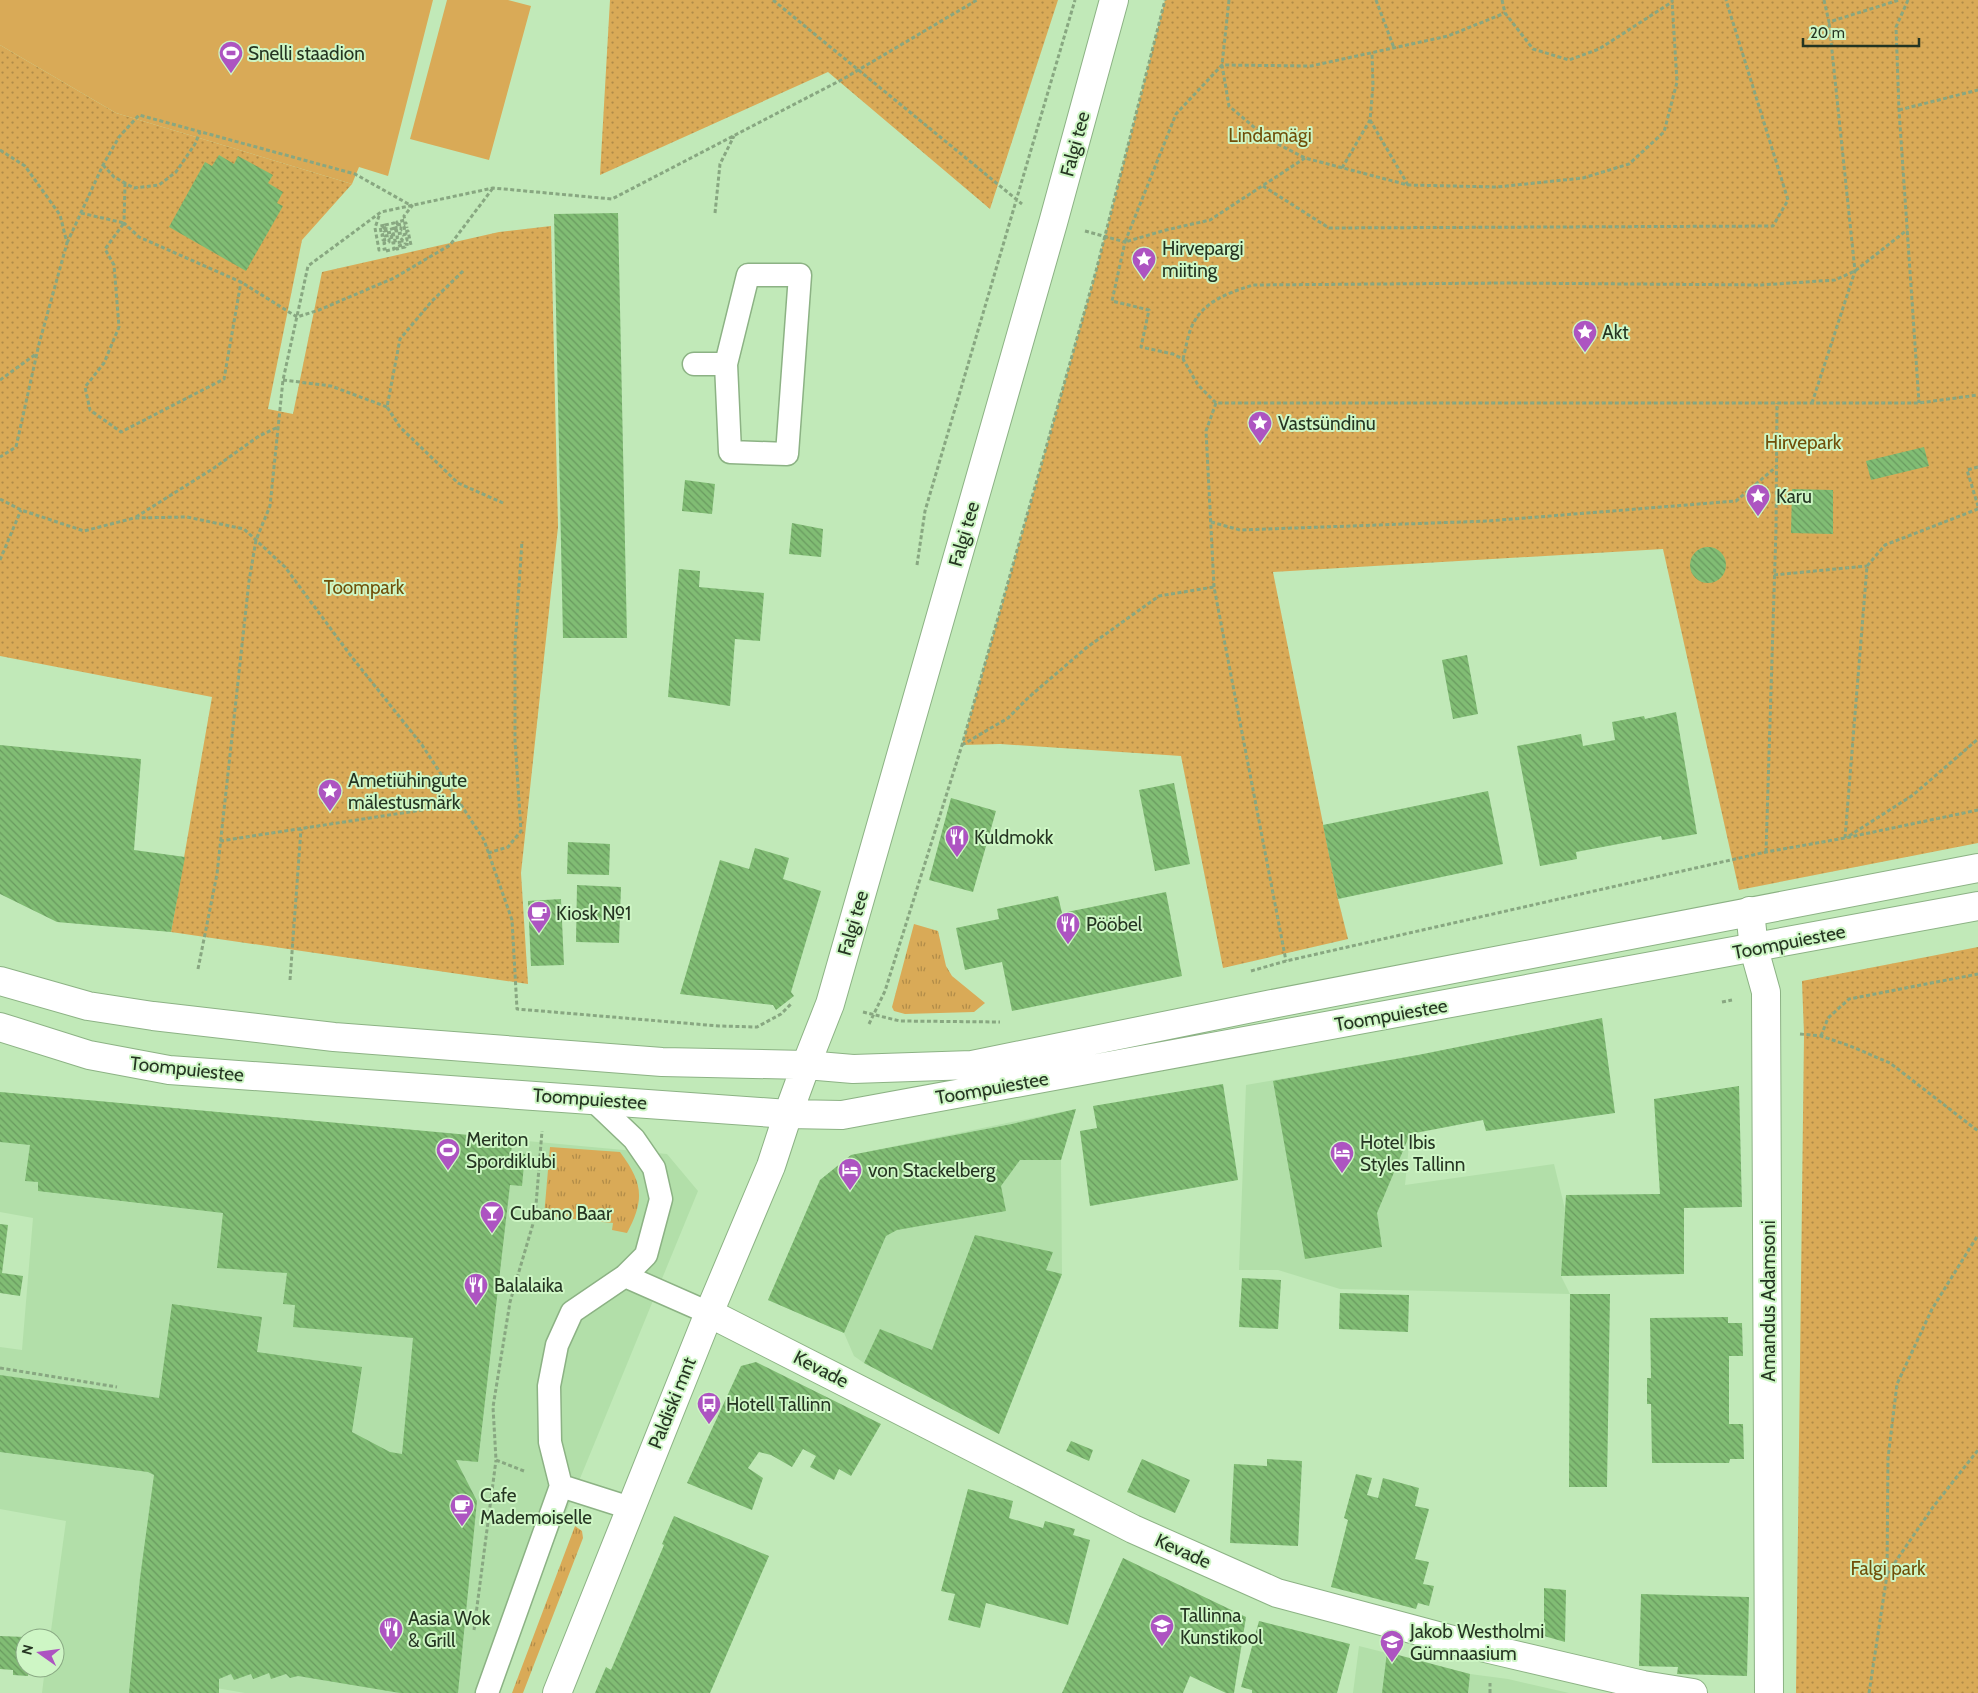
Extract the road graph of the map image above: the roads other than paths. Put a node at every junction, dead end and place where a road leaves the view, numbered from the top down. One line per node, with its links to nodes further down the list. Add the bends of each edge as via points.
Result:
1 (1114, 0): 10 (main road, Falgi tee, via 830,1004)
2 (694, 364): 3 (lane)
3 (726, 364): 3 (lane, via 730,452 786,454 800,276 748,275)
4 (1978, 868): 6 (main road, Toompuiestee)
5 (1978, 906): 7 (main road, Toompuiestee)
6 (1750, 911): 7 (main road, Amandus Adamsoni); 10 (main road, Toompuiestee, via 972,1065 853,1069)
7 (1754, 948): 12 (main road, Toompuiestee, via 842,1115); 20 (main road, Amandus Adamsoni, via 1766,992)
8 (0, 981): 10 (main road, Toompuiestee, via 88,1006 334,1037 662,1062)
9 (0, 1027): 11 (main road, Toompuiestee, via 89,1055 169,1070)
10 (806, 1065): 12 (main road, Falgi tee)
11 (592, 1099): 12 (main road, Toompuiestee); 13 (lane, via 634,1139 654,1168 661,1199 646,1256)
12 (788, 1114): 14 (main road, Paldiski mnt, via 771,1166)
13 (625, 1276): 14 (lane); 15 (lane, via 572,1312 558,1345 549,1386 550,1442)
14 (709, 1313): 16 (main road, Paldiski mnt); 19 (main road, Kevade, via 1133,1529 1277,1593 1464,1643)
15 (561, 1486): 16 (lane); 17 (lane)
16 (630, 1508): 18 (main road, Paldiski mnt)
17 (487, 1693)
18 (557, 1693)
19 (1693, 1693)
20 (1769, 1693)

